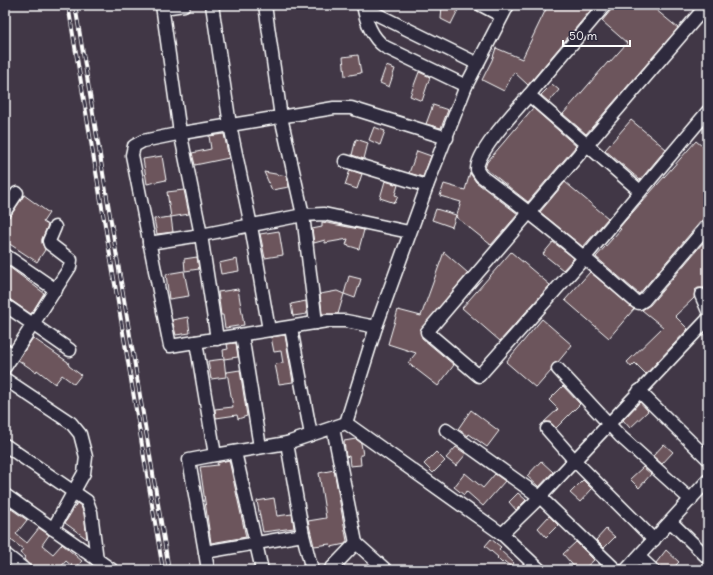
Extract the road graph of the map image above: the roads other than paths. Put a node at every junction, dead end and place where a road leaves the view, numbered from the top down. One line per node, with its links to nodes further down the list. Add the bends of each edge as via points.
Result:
1 (184, 5): 7 (street)
2 (212, 5): 15 (street)
3 (265, 5): 14 (street)
4 (481, 5): 9 (street)
5 (605, 5): 12 (street)
6 (707, 5): 18 (street)
7 (163, 6): 16 (street)
8 (364, 6): 10 (street); 11 (street, via 371,32 377,41)
9 (505, 10): 10 (street)
10 (478, 64): 11 (street)
11 (466, 86): 17 (street)
12 (529, 95): 18 (street); 24 (street, via 496,134 477,170)
13 (708, 111): 21 (street)
14 (281, 117): 15 (street); 17 (street, via 334,108 351,108); 25 (street)
15 (230, 125): 16 (street); 26 (street)
16 (182, 133): 30 (street); 31 (street, via 143,141 134,146 132,156)
17 (447, 138): 20 (street)
18 (588, 145): 21 (street); 24 (street)
19 (345, 161): 20 (street)
20 (427, 186): 29 (street)
21 (640, 191): 33 (street)
22 (17, 193): 23 (street)
23 (5, 211)
24 (531, 213): 33 (street); 33 (street, via 427,332 479,376)
25 (303, 215): 26 (street); 29 (street, via 324,214); 40 (street)
26 (251, 226): 30 (street); 43 (street)
27 (708, 226): 33 (street, via 644,300 638,303)
28 (55, 227): 34 (street, via 50,244 69,258 71,263)
29 (409, 232): 41 (street)
30 (201, 235): 31 (street); 45 (street)
31 (149, 243): 46 (street, via 170,346)
32 (5, 255): 34 (street)
33 (585, 257)
34 (56, 290): 39 (street)
35 (701, 295): 37 (street)
36 (5, 305): 39 (street)
37 (708, 311)
38 (708, 319): 52 (street)
39 (33, 323): 47 (street); 48 (street)
40 (316, 323): 41 (street, via 346,322); 42 (street)
41 (376, 327): 53 (street)
42 (291, 328): 43 (street); 58 (street)
43 (270, 330): 44 (street)
44 (242, 335): 45 (street); 61 (street)
45 (216, 339): 46 (street)
46 (196, 342): 63 (street)
47 (70, 350)
48 (9, 353): 49 (street)
49 (5, 367)
50 (558, 369): 54 (street)
51 (5, 380): 67 (street, via 76,428 86,465)
52 (639, 391): 54 (street); 64 (street)
53 (346, 423): 55 (street); 73 (street)
54 (608, 425): 65 (street); 70 (street)
55 (333, 428): 58 (street); 76 (street)
56 (547, 429): 65 (street)
57 (446, 430): 69 (street)
58 (311, 435): 59 (street)
59 (287, 442): 61 (street); 74 (street)
60 (5, 445): 67 (street)
61 (260, 447): 62 (street)
62 (235, 452): 63 (street); 77 (street)
63 (215, 455): 78 (street, via 189,460)
64 (708, 459)
65 (574, 461): 69 (street); 75 (street)
66 (708, 480): 70 (street)
67 (74, 491): 72 (street); 82 (street, via 89,504)
68 (5, 495): 72 (street)
69 (540, 497): 73 (street); 91 (street)
70 (691, 500): 71 (street)
71 (671, 522): 75 (street); 81 (street)
72 (53, 529): 82 (street)
73 (502, 534): 90 (street)
74 (304, 535): 77 (street); 87 (street)
75 (654, 540): 80 (street)
76 (356, 543): 88 (street); 89 (street)
77 (256, 544): 78 (street); 86 (street)
78 (205, 552): 85 (street)
79 (5, 554): 83 (street)
80 (639, 556): 92 (street); 93 (street)
81 (708, 558)
82 (98, 560): 84 (street)
83 (25, 570)
84 (112, 570)
85 (208, 570)
86 (262, 570)
87 (312, 570)
88 (330, 570)
89 (386, 570)
90 (540, 570)
91 (616, 570)
92 (626, 570)
93 (653, 570)

